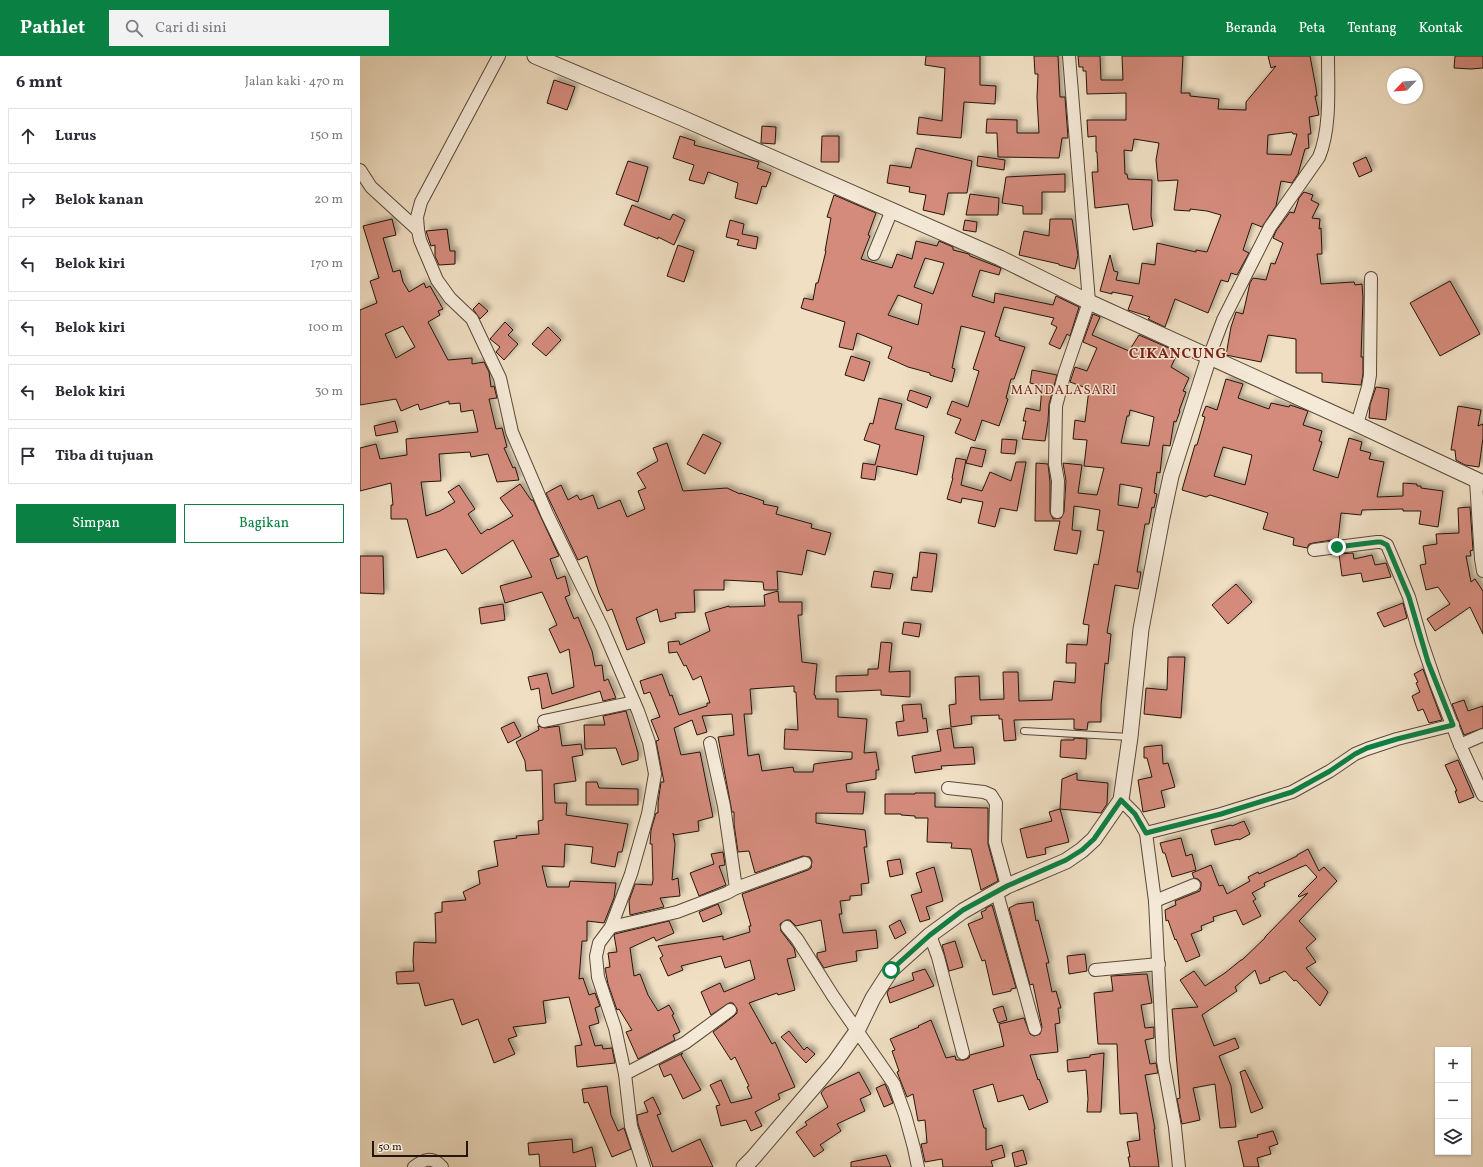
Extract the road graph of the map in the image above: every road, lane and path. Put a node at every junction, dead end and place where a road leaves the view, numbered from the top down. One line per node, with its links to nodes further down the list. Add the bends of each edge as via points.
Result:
1 (499, 56): 7 (street, via 421,202)
2 (535, 56): 6 (street)
3 (1069, 56): 10 (street)
4 (1328, 56): 11 (street, via 1326,127 1322,150 1270,227 1223,320)
5 (360, 170): 7 (street, via 371,187)
6 (892, 210): 8 (street); 10 (street, via 1000,258)
7 (418, 230): 17 (street, via 437,280 450,298 472,319 500,378 512,432)
8 (874, 254)
9 (1371, 278): 12 (street, via 1370,375)
10 (1089, 302): 11 (street); 14 (street, via 1056,406)
11 (1209, 357): 12 (street); 22 (street, via 1171,476 1162,518 1141,629)
12 (1357, 424): 13 (street)
13 (1479, 482): 16 (street)
14 (1057, 512)
15 (1314, 550): 19 (street, via 1377,542 1387,545 1409,597 1428,662)
16 (1483, 571)
17 (634, 702): 18 (street); 34 (street, via 649,742 655,774 648,814 632,874)
18 (544, 721)
19 (1453, 725): 24 (street); 28 (street, via 1367,748 1292,792)
20 (1024, 731): 22 (lane)
21 (1483, 735): 24 (street)
22 (1130, 737): 27 (street)
23 (710, 743): 31 (street, via 724,806)
24 (1460, 745): 26 (street)
25 (948, 788): 32 (street, via 984,792 991,795 996,804 995,842)
26 (1483, 795)
27 (1121, 800): 28 (street, via 1135,814); 32 (street, via 1094,839 1082,850)
28 (1146, 833): 33 (street)
29 (805, 862): 31 (street)
30 (1194, 885): 33 (street)
31 (736, 888): 34 (street, via 677,912)
32 (1002, 889): 36 (street, via 963,910); 40 (street)
33 (1155, 901): 37 (street)
34 (611, 927): 43 (street, via 599,943 596,956 598,977 615,1028)
35 (787, 927): 41 (street)
36 (930, 935): 41 (street, via 891,970); 42 (street)
37 (1159, 964): 38 (street); 49 (street, via 1163,1061 1175,1126)
38 (1095, 970)
39 (730, 1010): 43 (street, via 685,1042)
40 (1035, 1029)
41 (857, 1030): 47 (street, via 835,1062); 48 (street, via 894,1084)
42 (963, 1053)
43 (625, 1074): 46 (street, via 632,1126)
44 (414, 1167): 45 (street, via 431,1159)
45 (442, 1167)
46 (644, 1167)
47 (744, 1167)
48 (918, 1167)
49 (1179, 1167)

